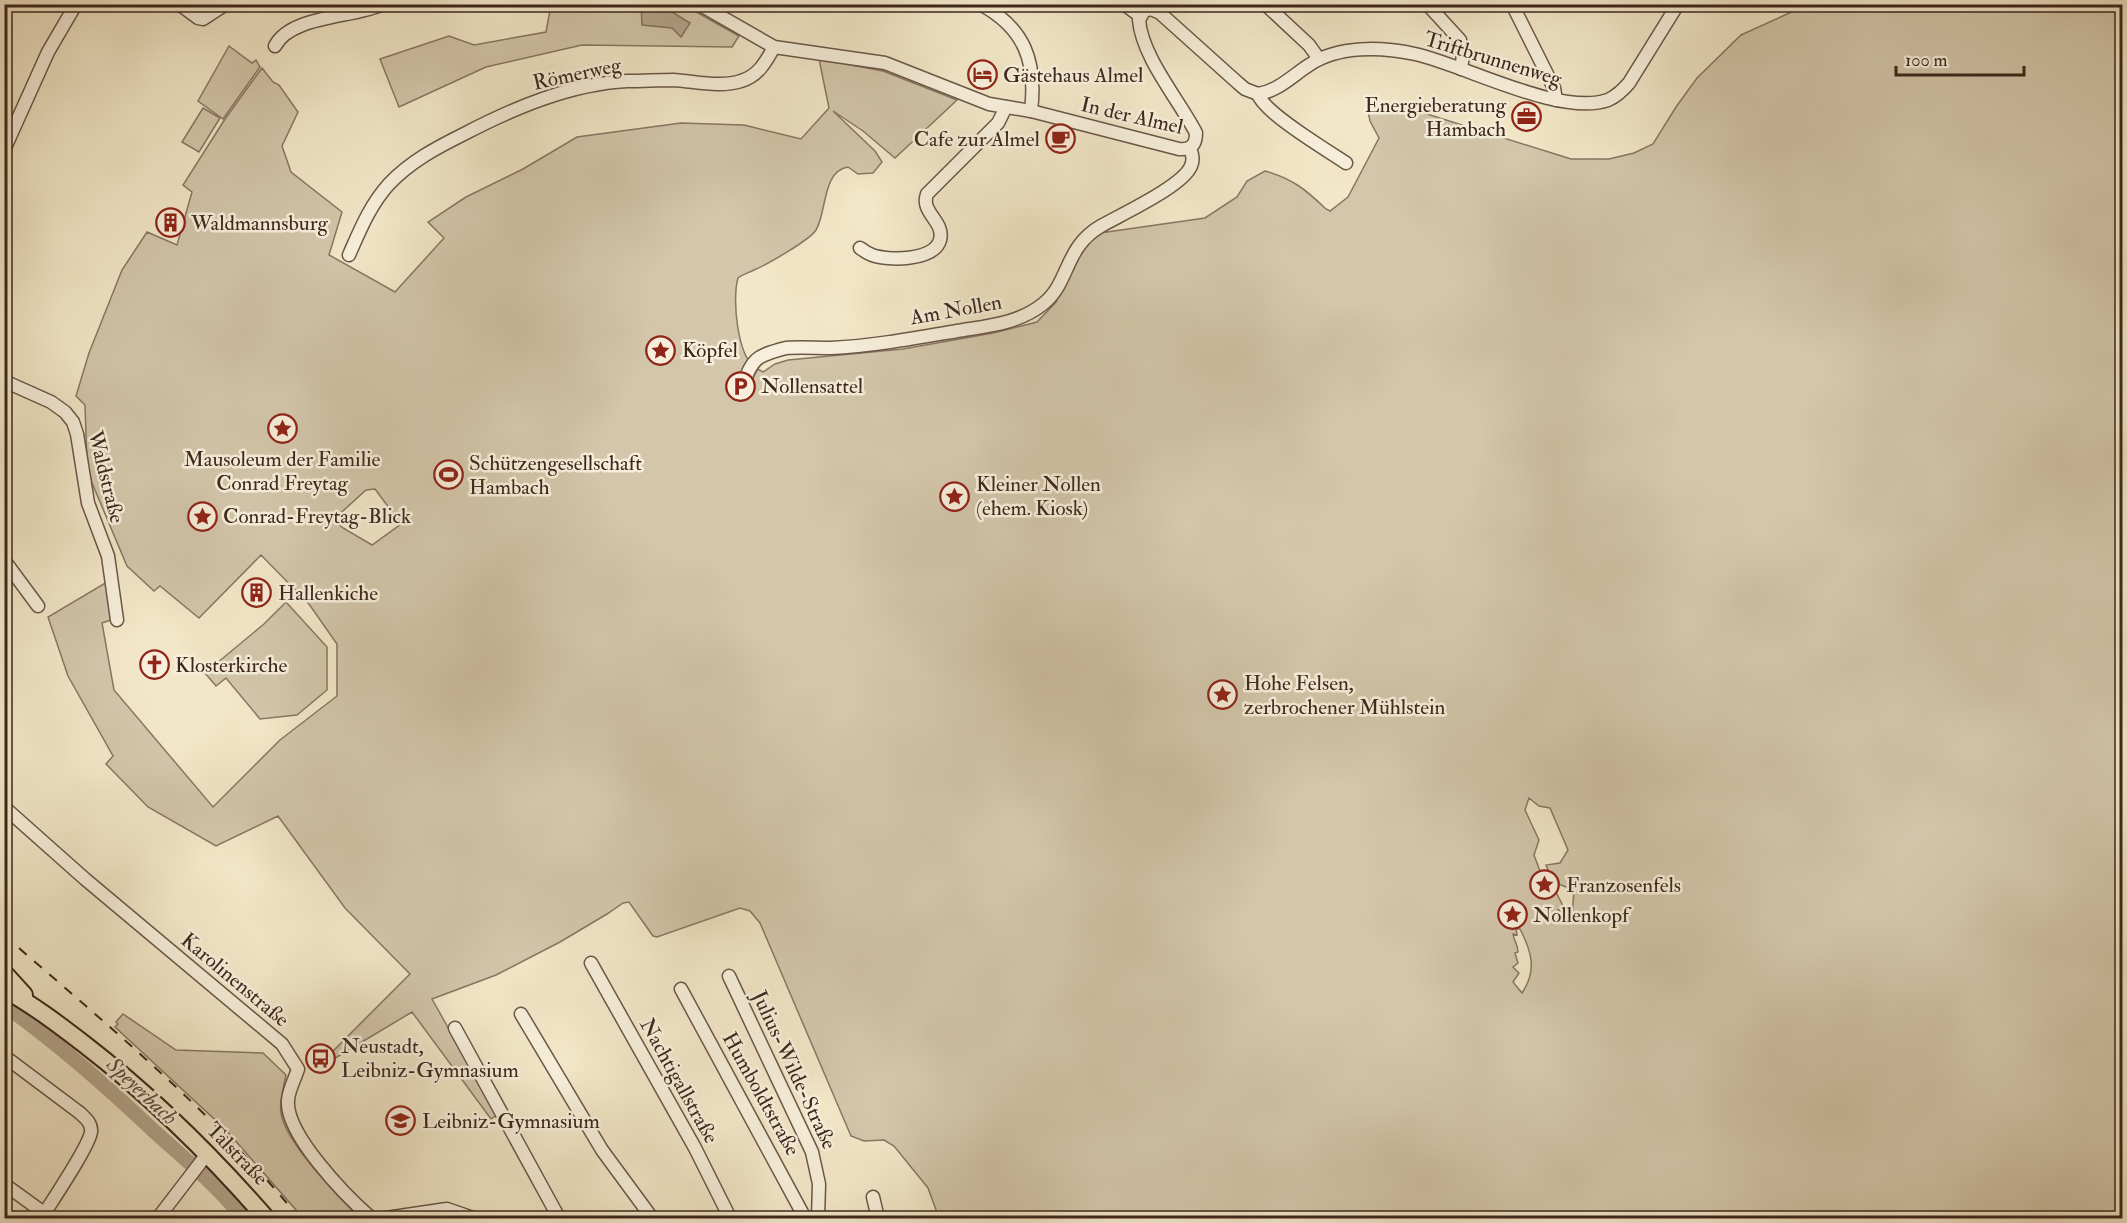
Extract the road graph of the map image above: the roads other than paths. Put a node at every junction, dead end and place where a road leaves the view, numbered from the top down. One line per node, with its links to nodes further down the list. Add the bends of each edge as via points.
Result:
1 (76, 4): 22 (street, via 48,52)
2 (179, 4): 3 (street, via 203,19)
3 (226, 4)
4 (383, 4): 13 (street, via 312,22 286,33)
5 (699, 4): 14 (street)
6 (980, 4): 20 (street, via 1012,27 1028,54 1033,78)
7 (1124, 4): 12 (street)
8 (1265, 4): 15 (street)
9 (1427, 4): 16 (street, via 1460,40 1464,55)
10 (1512, 4): 18 (street, via 1554,88)
11 (1678, 4): 18 (street, Triftbrunnenweg, via 1623,90 1597,102)
12 (1140, 16): 17 (street, via 1149,9 1160,13 1245,89); 21 (street, In der Almel, via 1148,49 1196,133)
13 (275, 46)
14 (774, 47): 19 (street, In der Almel, via 885,63); 25 (street, Römerweg, via 758,72 740,82 611,83 508,111 408,166 372,207)
15 (1320, 59): 16 (street, Triftbrunnenweg, via 1351,51 1384,49); 17 (street, Triftbrunnenweg, via 1272,90)
16 (1461, 69): 18 (street, Triftbrunnenweg)
17 (1258, 94): 23 (street, via 1272,111)
18 (1556, 100)
19 (1006, 107): 20 (street, In der Almel); 24 (street, via 998,123 927,194 926,209 941,234 933,251 888,258)
20 (1031, 111): 21 (street, In der Almel, via 1170,147)
21 (1190, 148): 27 (street, Am Nollen, via 1192,162 1186,174 1089,234 1073,252 1047,301 1024,316 997,325 897,340 776,350 754,360)
22 (4, 150)
23 (1346, 163)
24 (860, 248)
25 (349, 255)
26 (4, 381): 30 (street, Waldstraße, via 51,402 72,422 88,503 108,556)
27 (740, 392)
28 (4, 560): 29 (street)
29 (38, 606)
30 (117, 620)
31 (4, 807): 48 (street, Karolinenstraße, via 282,1044 298,1069 288,1099 296,1131 348,1198)
32 (591, 963): 53 (street, Nachtigallstraße)
33 (4, 973): 37 (main road)
34 (729, 975): 55 (street, Julius-Wilde-Straße, via 812,1152 819,1184)
35 (4, 989): 37 (main road, Talstraße)
36 (681, 989): 54 (street, Humboldtstraße)
37 (37, 1009): 41 (main road, Talstraße, via 121,1074)
38 (521, 1014): 52 (street, via 602,1150)
39 (455, 1028): 51 (street)
40 (4, 1056): 44 (street, via 80,1113 91,1126 86,1145)
41 (199, 1164): 46 (street); 47 (main road, Talstraße)
42 (4, 1184): 44 (street)
43 (873, 1197): 56 (street)
44 (48, 1216)
45 (407, 1216): 49 (street); 50 (street, via 447,1209)
46 (158, 1218)
47 (266, 1218)
48 (371, 1218)
49 (386, 1218)
50 (473, 1218)
51 (559, 1218)
52 (652, 1218)
53 (730, 1218)
54 (805, 1218)
55 (818, 1218)
56 (878, 1218)

